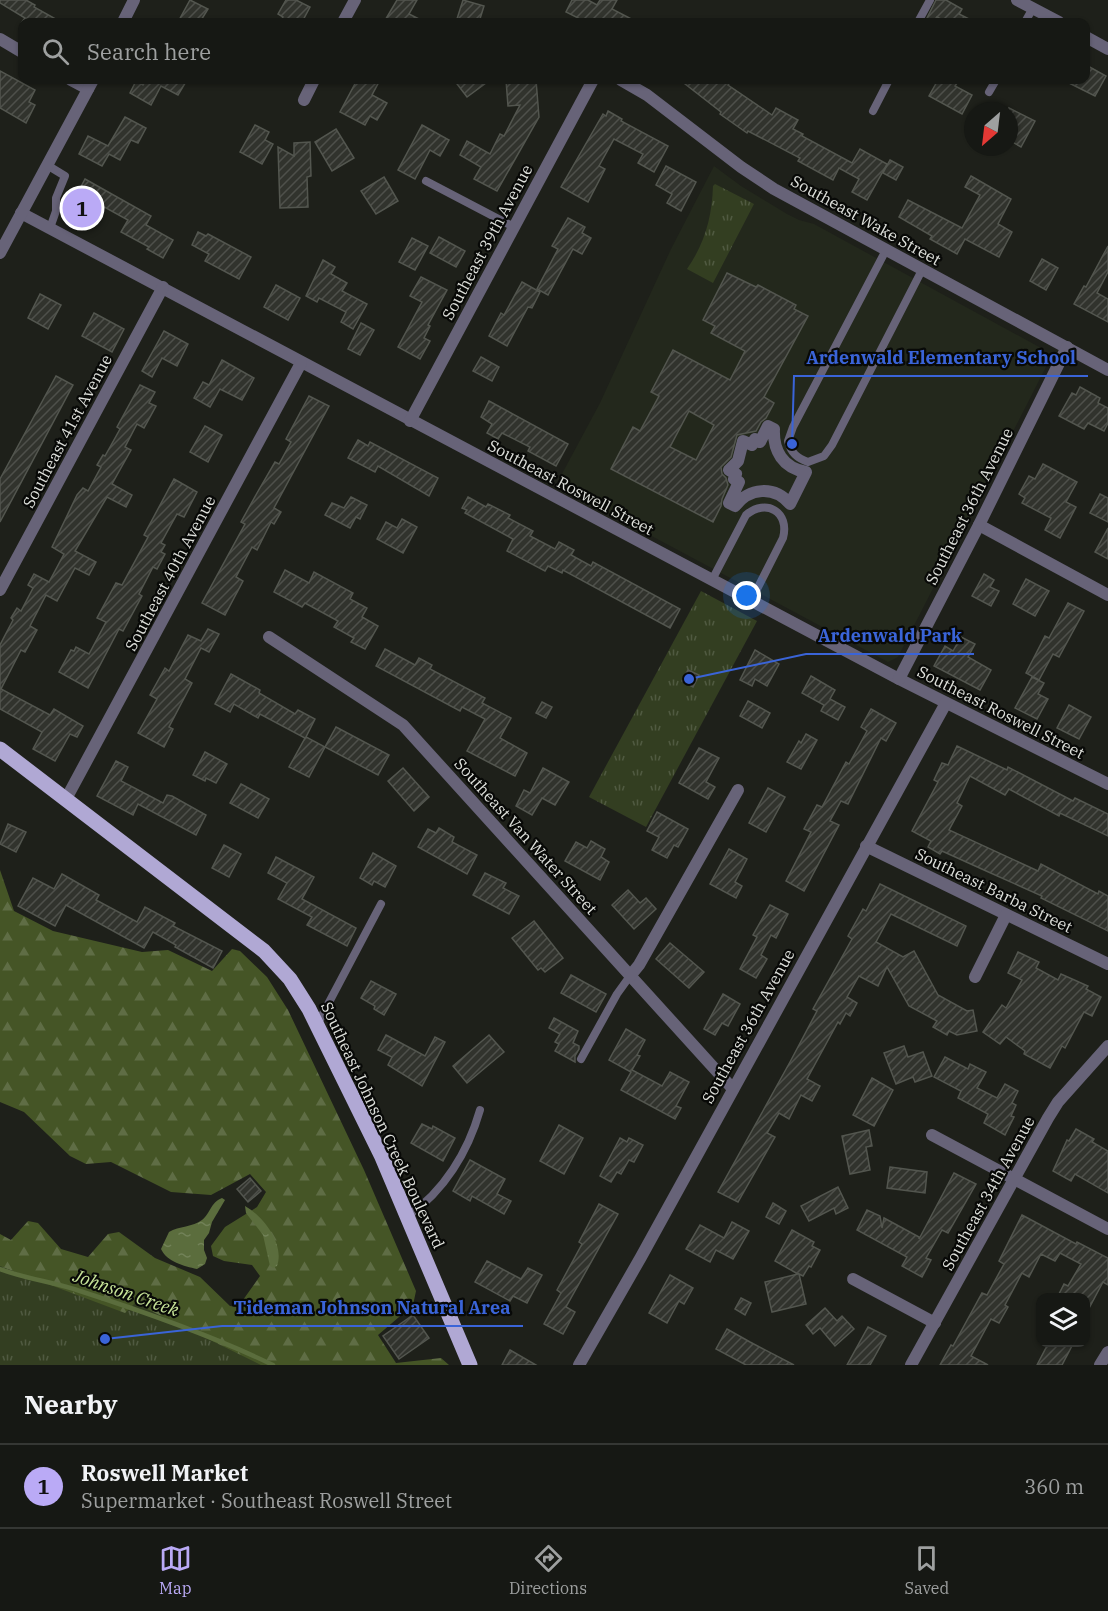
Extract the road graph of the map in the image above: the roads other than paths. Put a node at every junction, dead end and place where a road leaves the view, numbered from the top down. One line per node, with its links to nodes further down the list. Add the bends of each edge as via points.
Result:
1 (134, 0): 6 (street)
2 (355, 0): 7 (street)
3 (930, 0): 8 (lane)
4 (1017, 0): 5 (street)
5 (1033, 8): 9 (lane); 10 (street)
6 (125, 18)
7 (345, 18)
8 (920, 18)
9 (1027, 18)
10 (1052, 18)
11 (0, 39): 14 (street)
12 (1090, 39): 13 (street)
13 (1108, 49)
14 (18, 50)
15 (90, 84): 24 (street)
16 (312, 84): 22 (street)
17 (591, 84): 27 (street, Southeast 39th Avenue)
18 (628, 84): 29 (street, Southeast Wake Street, via 774,189)
19 (887, 84): 23 (lane)
20 (994, 84): 21 (lane)
21 (989, 92)
22 (304, 100)
23 (873, 111)
24 (47, 165): 26 (street); 28 (lane, via 65,176)
25 (426, 181): 27 (lane)
26 (21, 213): 28 (street, Southeast Roswell Street); 30 (street)
27 (514, 227): 36 (street, Southeast 39th Avenue)
28 (50, 228): 32 (street, Southeast Roswell Street)
29 (886, 250): 31 (street, Southeast Wake Street); 31 (lane, via 793,427 788,441 800,459 808,462 824,456 832,444)
30 (0, 253)
31 (922, 270): 33 (street, Southeast Wake Street)
32 (163, 287): 34 (street, Southeast Roswell Street); 40 (street, Southeast 41st Avenue)
33 (1067, 347): 35 (street, Southeast Wake Street); 38 (street, Southeast 36th Avenue)
34 (301, 363): 36 (street, Southeast Roswell Street); 49 (street, Southeast 40th Avenue)
35 (1108, 370)
36 (410, 421): 39 (street, Southeast Roswell Street)
37 (790, 504): 37 (street, via 806,472 782,460 775,445 774,429 768,426 760,442 755,440 752,445 743,441 738,461 729,470 739,482 729,503 735,506 747,495 763,491 782,496)
38 (979, 525): 41 (street); 44 (street, Southeast 36th Avenue)
39 (712, 580): 42 (street, Southeast Roswell Street); 42 (lane, via 746,515 753,509 774,510 786,527)
40 (0, 590)
41 (1108, 595)
42 (752, 601): 44 (street, Southeast Roswell Street)
43 (269, 637): 54 (street, Southeast Van Water Street, via 403,725)
44 (899, 679): 45 (street, Southeast Roswell Street)
45 (946, 703): 47 (street, Southeast Roswell Street); 50 (street, Southeast 36th Avenue)
46 (0, 749): 49 (main road, Southeast Johnson Creek Boulevard)
47 (1108, 784)
48 (738, 790): 54 (street)
49 (66, 799): 56 (main road, Southeast Johnson Creek Boulevard, via 264,951 290,979)
50 (866, 846): 52 (street, Southeast Barba Street); 59 (street, Southeast 36th Avenue)
51 (381, 904): 56 (lane)
52 (1006, 915): 53 (street, Southeast Barba Street); 55 (street)
53 (1108, 964)
54 (630, 976): 58 (lane); 59 (street, Southeast Van Water Street)
55 (975, 977)
56 (317, 1026): 63 (main road, Southeast Johnson Creek Boulevard)
57 (1108, 1046): 62 (street, Southeast 34th Avenue, via 1058,1102)
58 (580, 1059)
59 (733, 1089): 69 (street, Southeast 36th Avenue)
60 (480, 1110): 63 (lane, via 447,1180)
61 (932, 1135): 62 (street)
62 (1015, 1179): 64 (street); 66 (street, Southeast 34th Avenue)
63 (408, 1216): 68 (main road, Southeast Johnson Creek Boulevard)
64 (1108, 1229)
65 (853, 1279): 66 (street)
66 (935, 1323): 70 (street, Southeast 34th Avenue)
67 (1108, 1352): 71 (street)
68 (470, 1365)
69 (579, 1365)
70 (911, 1365)
71 (1101, 1365)

